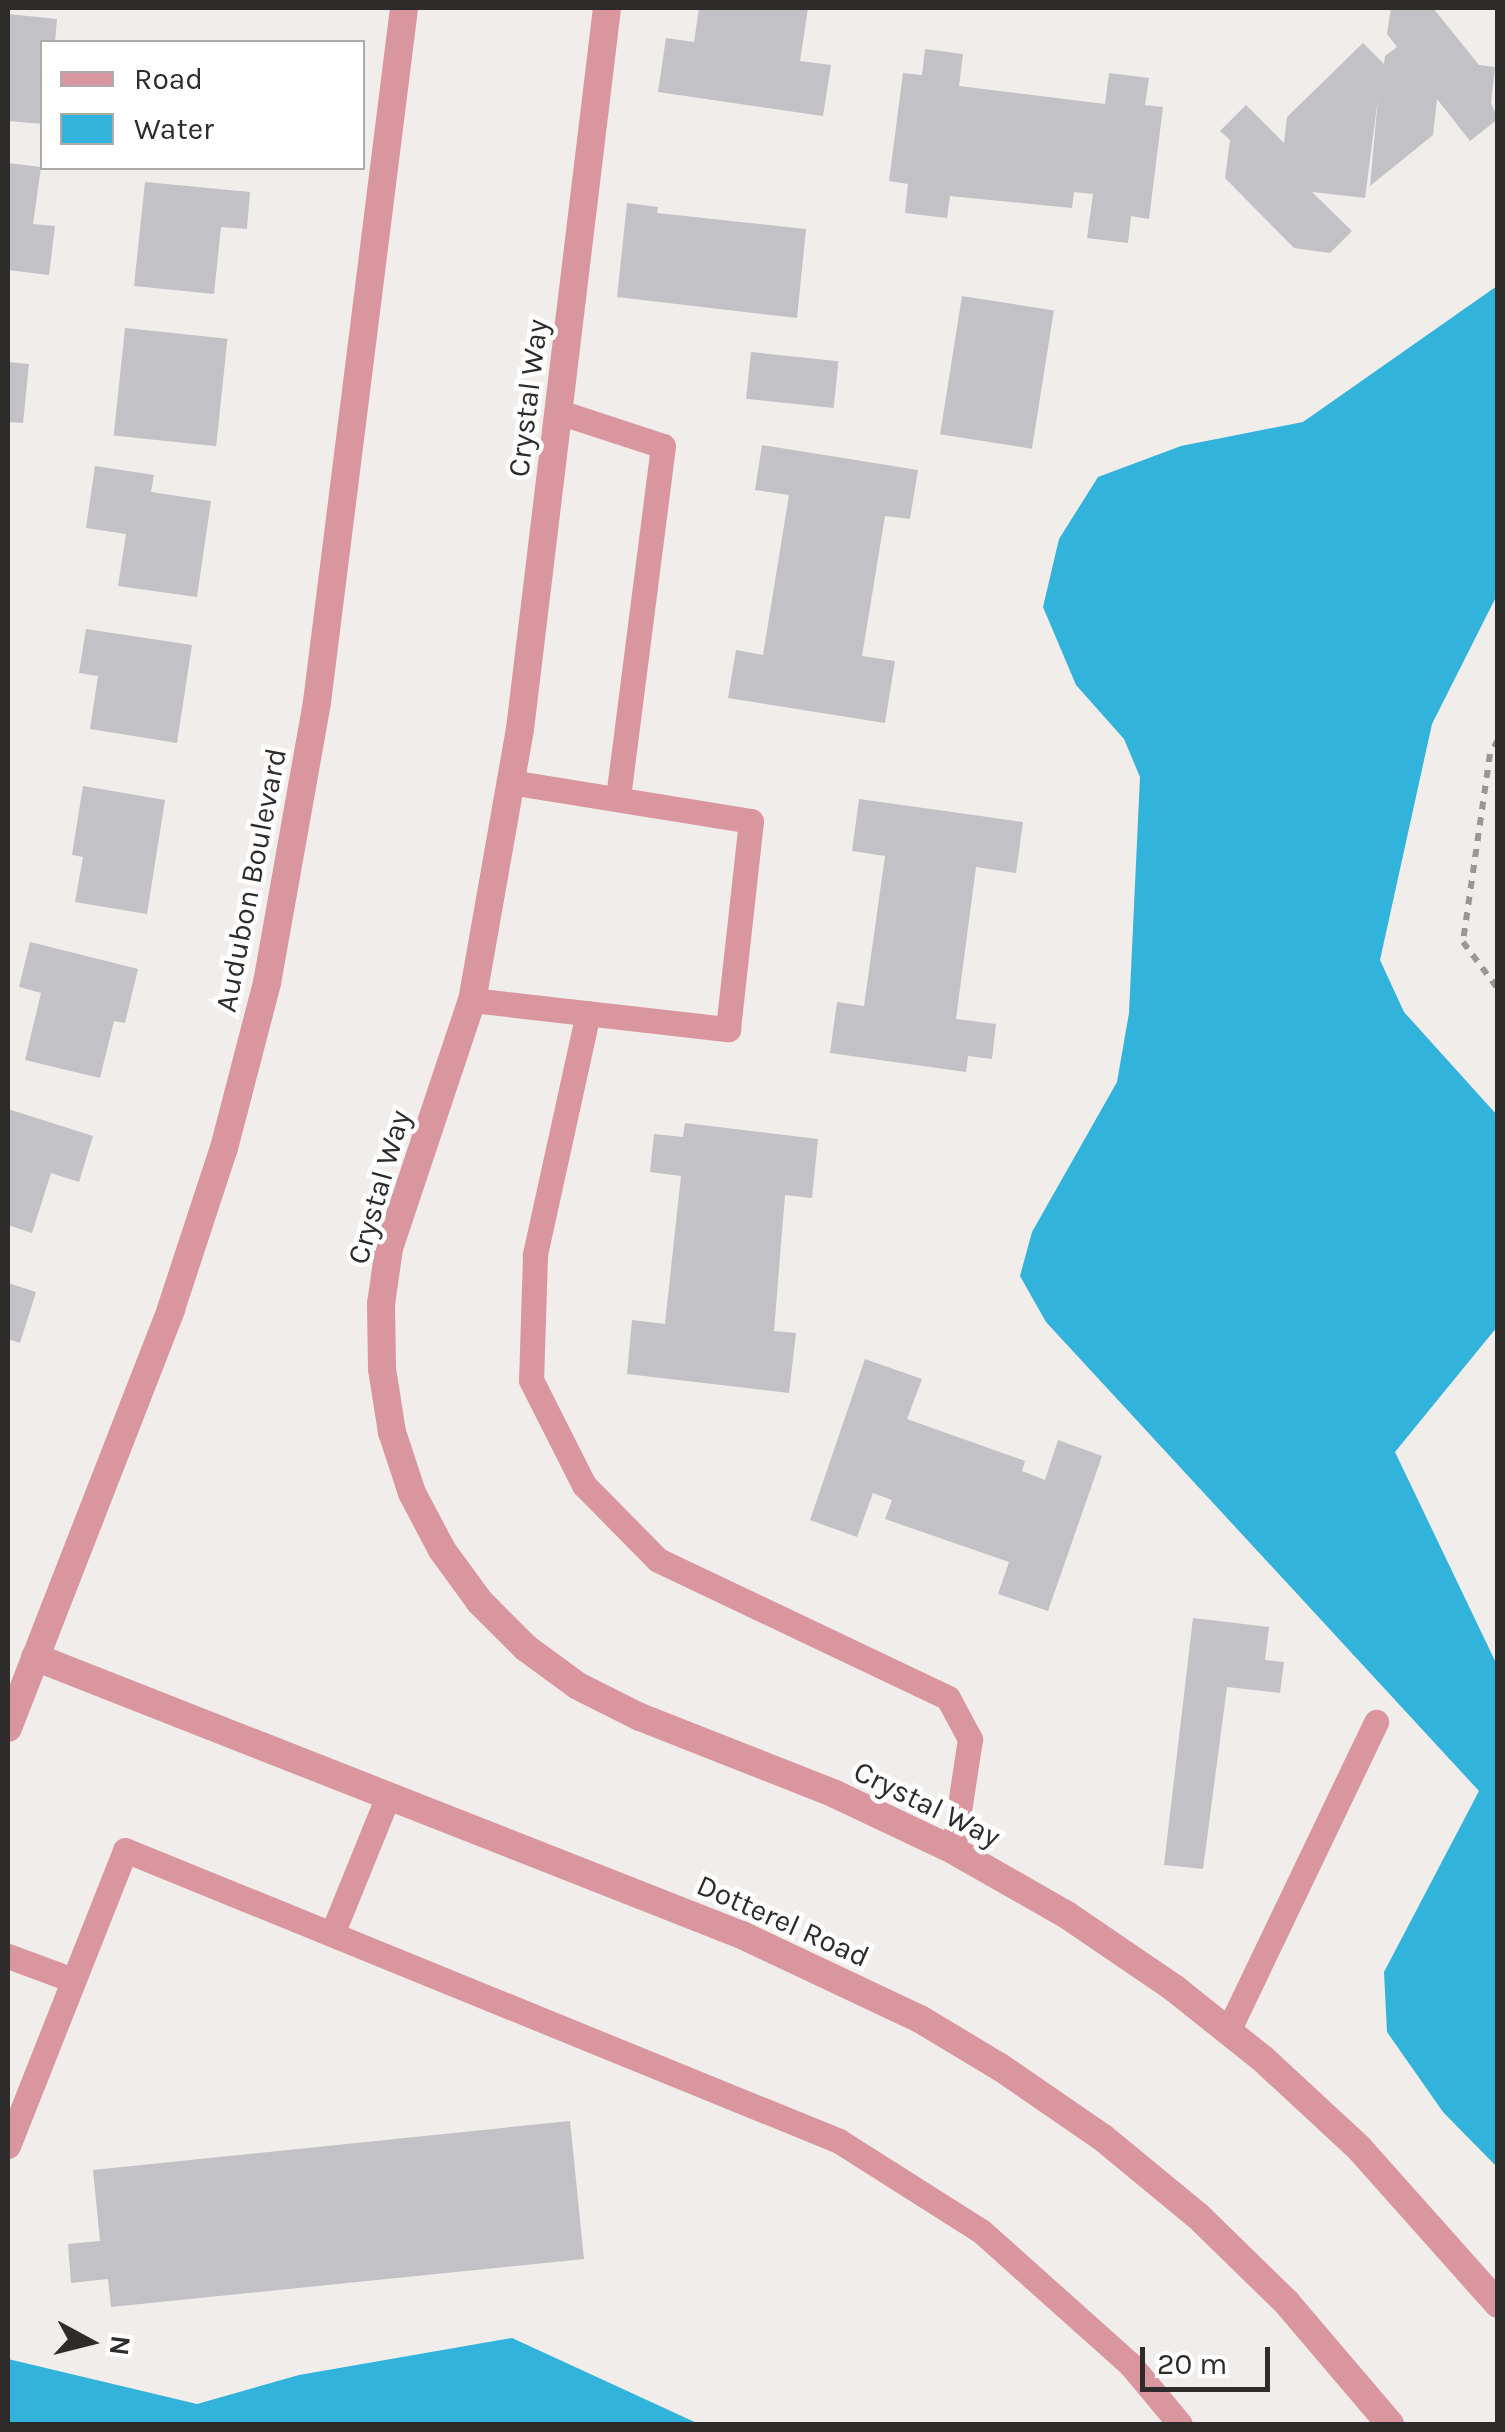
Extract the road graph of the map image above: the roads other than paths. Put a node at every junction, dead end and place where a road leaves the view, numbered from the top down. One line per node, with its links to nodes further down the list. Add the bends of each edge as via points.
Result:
1 (404, 8): 8 (street, Audubon Boulevard, via 317,702 267,983 172,1309)
2 (607, 8): 3 (street, Crystal Way)
3 (559, 412): 4 (street, Crystal Way); 5 (lane, via 663,446)
4 (511, 782): 5 (lane); 6 (street, Crystal Way)
5 (618, 799): 7 (lane, via 751,821 728,1029)
6 (472, 1000): 7 (lane); 12 (street, Crystal Way, via 389,1248 381,1304 392,1432 412,1493 442,1550 491,1614 578,1686)
7 (588, 1013): 12 (lane, via 535,1255 531,1380 584,1485 658,1560 948,1698 970,1739)
8 (35, 1658): 10 (street, Audubon Boulevard); 11 (street, Dotterel Road)
9 (1376, 1722): 16 (lane)
10 (8, 1728)
11 (388, 1796): 13 (lane); 20 (street, Dotterel Road, via 808,1964 1000,2067 1198,2216 1287,2303)
12 (953, 1850): 16 (street, Crystal Way, via 1067,1914)
13 (332, 1934): 15 (lane, via 125,1850); 19 (lane, via 839,2141 982,2231 1130,2364)
14 (8, 1956): 15 (lane)
15 (73, 1980): 17 (lane)
16 (1228, 2031): 18 (street, Crystal Way, via 1359,2148)
17 (8, 2146)
18 (1498, 2304)
19 (1180, 2424)
20 (1390, 2424)

